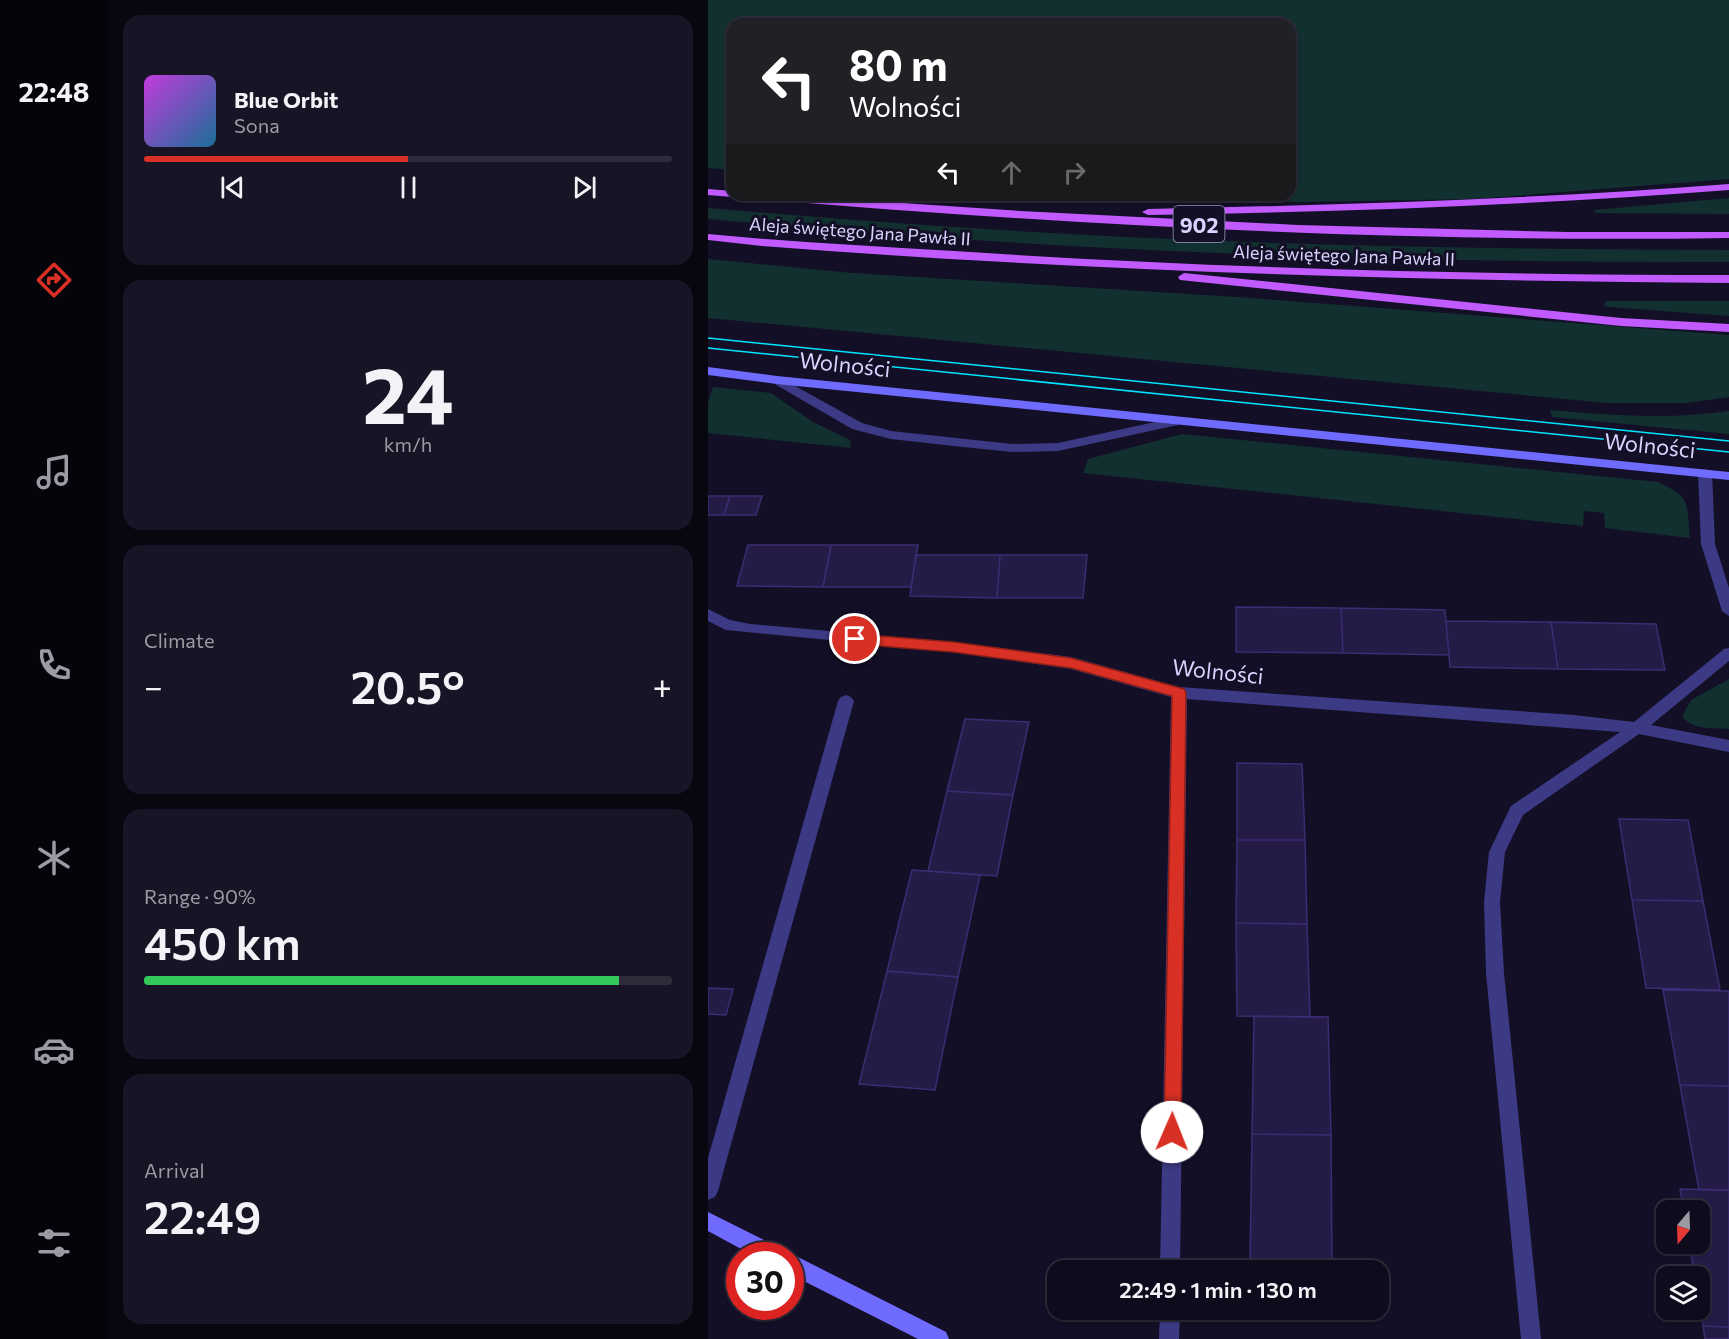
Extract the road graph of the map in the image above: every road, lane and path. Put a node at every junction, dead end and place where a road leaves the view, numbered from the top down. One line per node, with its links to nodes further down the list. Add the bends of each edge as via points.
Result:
1 (1729, 187): 5 (main road, via 1400,207)
2 (708, 192): 3 (main road, Aleja świętego Jana Pawła II)
3 (726, 194)
4 (827, 201): 5 (main road, Aleja świętego Jana Pawła II / 902)
5 (995, 213): 6 (main road, Aleja świętego Jana Pawła II / 902, via 1403,232)
6 (1729, 235)
7 (708, 237): 8 (main road, Aleja świętego Jana Pawła II / 902)
8 (1014, 260): 9 (main road, Aleja świętego Jana Pawła II / 902, via 1392,275); 10 (main road, via 1598,319)
9 (1729, 279)
10 (1729, 328)
11 (708, 371): 12 (street, Wolności)
12 (777, 380): 13 (street, Wolności); 13 (street, via 856,426 891,435 1012,448 1058,447)
13 (1178, 421): 14 (street, Wolności)
14 (1705, 473): 15 (street, Wolności); 16 (street, via 1708,544)
15 (1729, 476)
16 (1729, 611)
17 (708, 614): 19 (street, Wolności, via 726,625 750,629 953,647 1071,663)
18 (1729, 654): 21 (street)
19 (1179, 693): 21 (street, Wolności); 26 (street)
20 (846, 701): 23 (street)
21 (1637, 728): 22 (street, Wolności); 31 (street, via 1517,811 1497,852 1492,902 1495,973)
22 (1729, 746)
23 (708, 1191)
24 (708, 1221): 25 (street)
25 (748, 1242)
26 (1170, 1260)
27 (804, 1270): 29 (street)
28 (1170, 1320): 30 (street)
29 (939, 1339)
30 (1169, 1339)
31 (1531, 1339)

